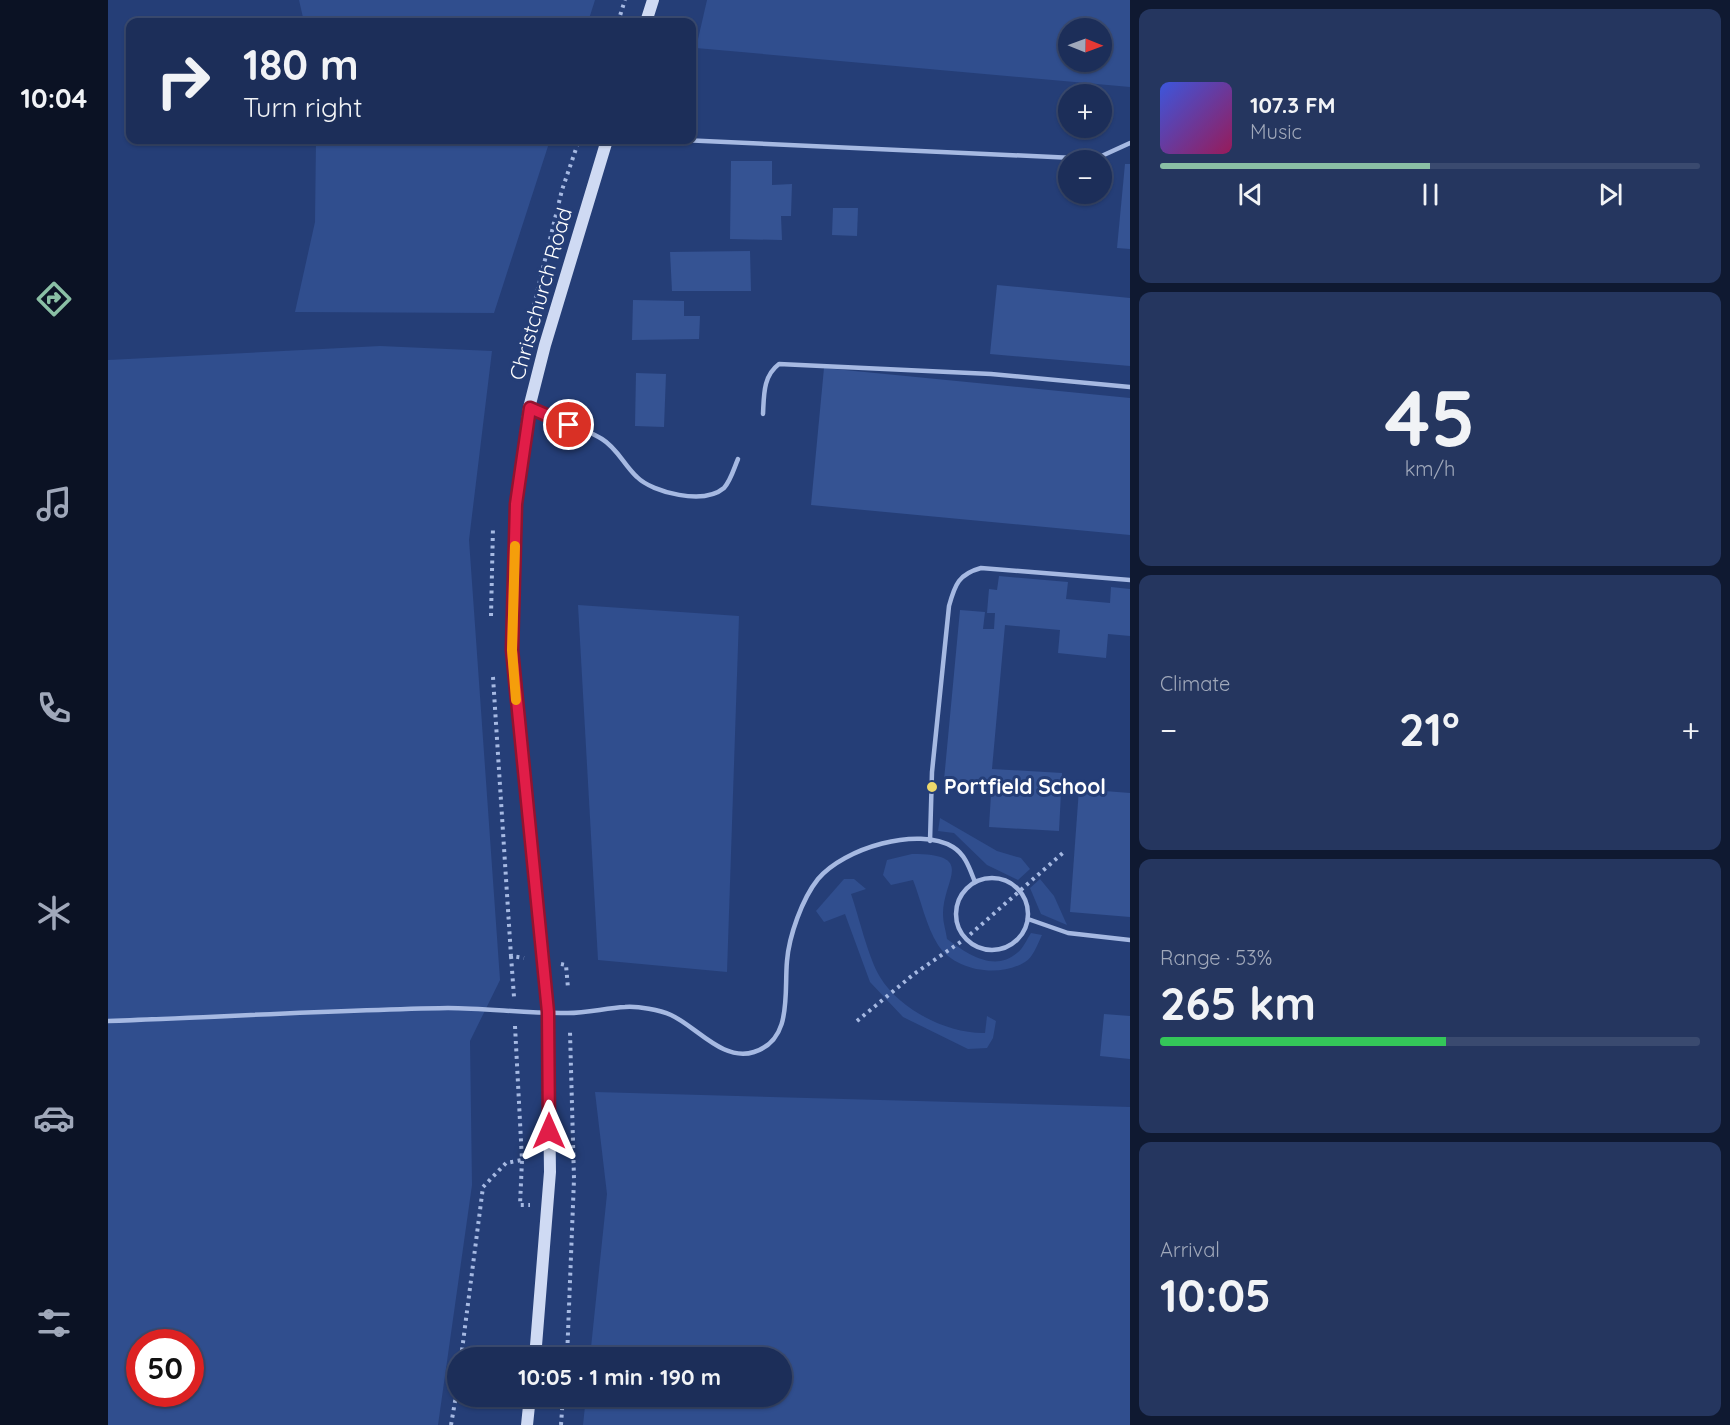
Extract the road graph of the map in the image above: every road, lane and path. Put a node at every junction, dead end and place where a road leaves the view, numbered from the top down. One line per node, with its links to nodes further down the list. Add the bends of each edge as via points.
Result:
1 (626, 0): 3 (path)
2 (653, 0): 4 (main road)
3 (619, 18)
4 (647, 18)
5 (696, 141): 6 (lane, via 1095,159)
6 (1130, 143)
7 (606, 144): 9 (main road, Christchurch Road)
8 (1130, 387): 10 (lane, via 991,374 780,364 773,369 765,387)
9 (530, 408): 11 (lane, via 602,439 637,477 661,491 690,496 717,492 724,487); 22 (main road, Christchurch Road, via 516,504 512,650)
10 (763, 414)
11 (738, 459)
12 (1130, 580): 13 (lane, via 981,568 966,572 954,588 949,606 932,772)
13 (930, 841): 15 (lane, via 953,847 968,862); 22 (lane, via 887,841 865,848 842,859 818,879 797,921 789,949 781,1026 772,1044 752,1053 726,1051 671,1015 628,1007)
14 (1064, 852): 16 (path)
15 (975, 882): 16 (lane, via 1003,879); 18 (lane, via 966,889 956,909 956,921)
16 (1019, 889): 17 (lane, via 1028,908); 18 (path)
17 (1028, 919): 18 (lane, via 1019,939 999,950 977,948); 19 (lane, via 1068,933)
18 (965, 939): 24 (path)
19 (1130, 940)
20 (511, 956): 21 (path)
21 (514, 1010): 22 (lane); 23 (lane, via 446,1008); 25 (path, via 522,1160 506,1163 483,1187)
22 (548, 1012): 26 (main road, Christchurch Road, via 550,1172)
23 (108, 1021)
24 (857, 1021)
25 (462, 1347)
26 (536, 1347)
27 (454, 1407): 30 (path)
28 (529, 1407): 31 (main road)
29 (562, 1407): 32 (path)
30 (451, 1425)
31 (527, 1425)
32 (561, 1425)

